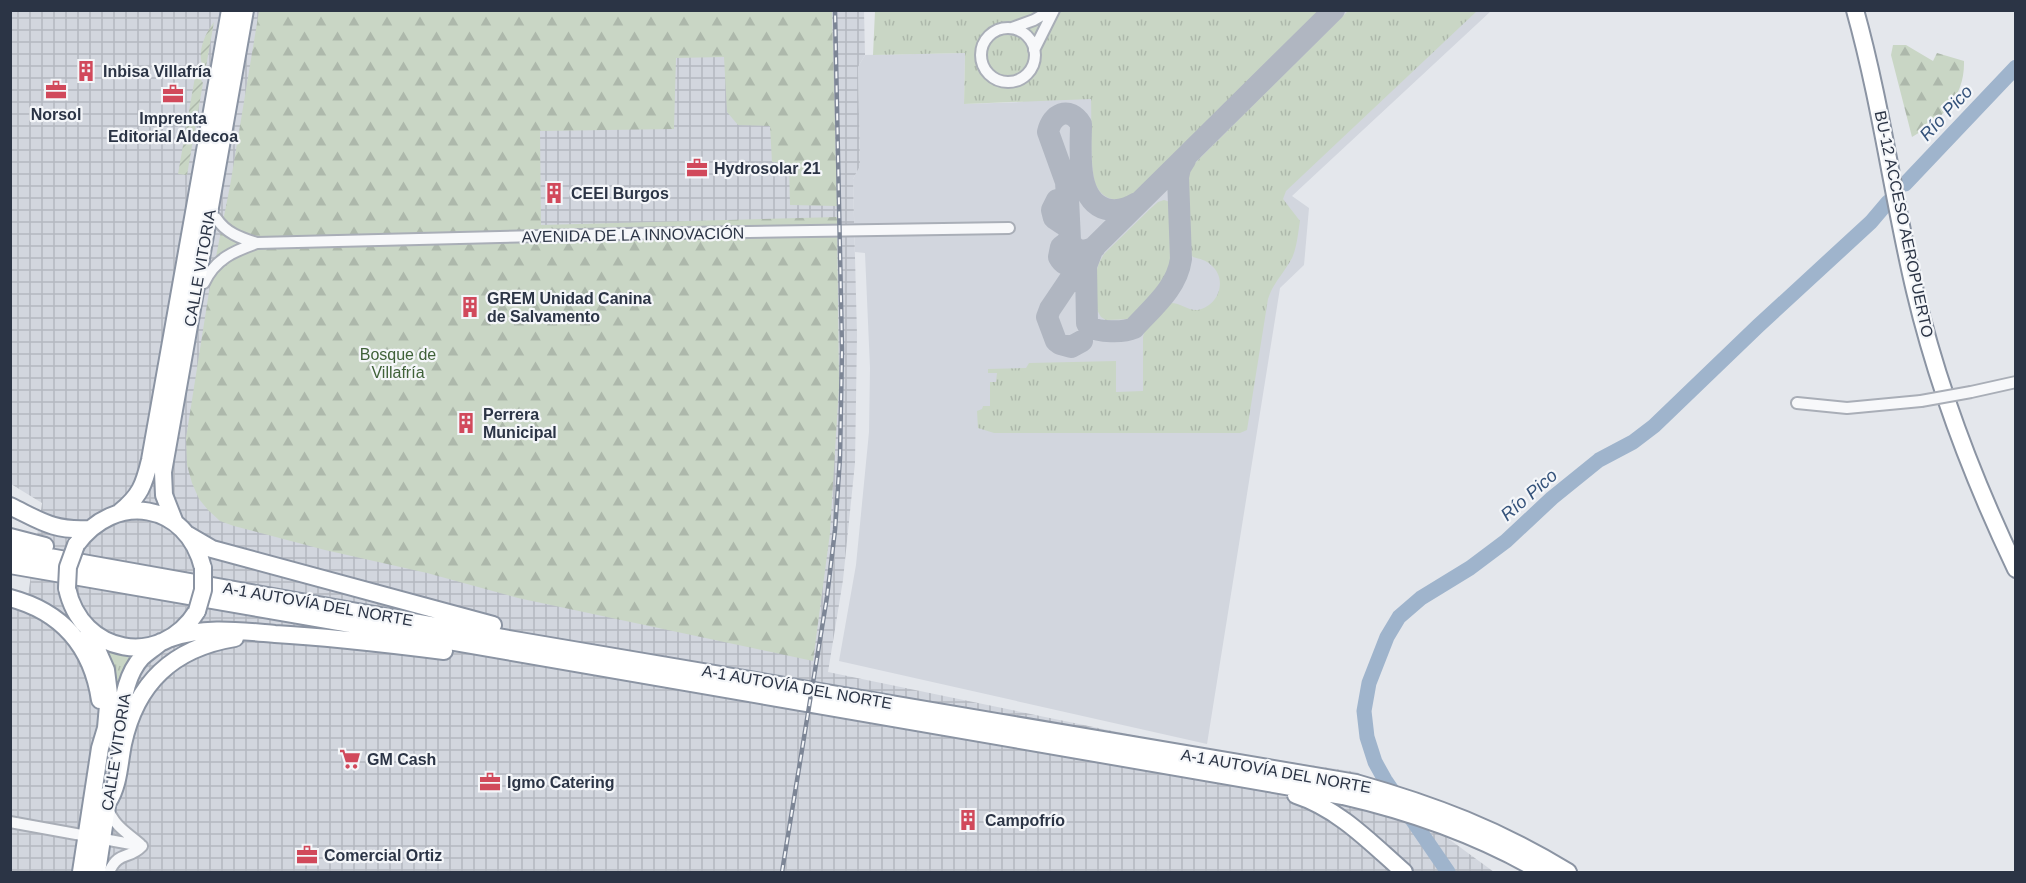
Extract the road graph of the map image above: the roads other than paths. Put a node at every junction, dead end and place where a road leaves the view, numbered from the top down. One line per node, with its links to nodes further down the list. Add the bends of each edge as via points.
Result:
1 (230, 10): 14 (highway, CALLE VITORIA, via 148,466 141,489)
2 (245, 10): 15 (highway, CALLE VITORIA, via 163,472 164,495)
3 (1053, 10): 5 (street); 6 (street)
4 (1855, 10): 21 (highway, BU-12 ACCESO AEROPUERTO, via 1933,358 1969,464)
5 (1012, 28): 6 (street, via 1029,38); 6 (street, via 997,30 984,41 981,59 989,75 1005,82 1022,78 1033,64)
6 (1034, 50)
7 (216, 218): 9 (street, AVENIDA DE LA INNOVACIÓN, via 225,230)
8 (1010, 228): 9 (street, AVENIDA DE LA INNOVACIÓN)
9 (257, 243): 10 (street, AVENIDA DE LA INNOVACIÓN, via 223,258)
10 (204, 283)
11 (2016, 382): 12 (street, bridge, via 1921,401 1847,408)
12 (1797, 403)
13 (10, 506): 16 (highway, via 55,527)
14 (120, 512): 15 (highway, via 151,512); 16 (highway)
15 (175, 523): 17 (highway)
16 (89, 529): 25 (highway, bridge, via 76,545 68,567 71,603)
17 (188, 535): 27 (highway, bridge, via 203,568 203,590 186,625); 28 (highway, via 212,549 495,626)
18 (10, 537): 22 (highway)
19 (10, 550): 22 (highway, A-1 AUTOVÍA DEL NORTE)
20 (10, 565): 29 (highway, A-1 AUTOVÍA DEL NORTE)
21 (2016, 569)
22 (173, 578): 28 (highway, A-1 AUTOVÍA DEL NORTE)
23 (10, 591): 25 (highway, via 46,600)
24 (10, 598): 30 (highway, via 47,612 86,653 98,686)
25 (83, 623): 27 (highway, via 99,638 120,646 146,647); 30 (highway, CALLE VITORIA, via 106,670 110,694)
26 (352, 639): 27 (highway, via 209,630); 29 (highway, via 639,679); 32 (highway, via 243,637 215,641 180,657 154,678 139,699 126,731 116,786)
27 (166, 640): 32 (highway, CALLE VITORIA, via 142,658 125,689)
28 (640, 660): 42 (highway, A-1 AUTOVÍA DEL NORTE, via 1347,782 1443,810 1498,834)
29 (655, 676): 31 (highway, A-1 AUTOVÍA DEL NORTE)
30 (100, 748): 34 (highway, CALLE VITORIA)
31 (1097, 752): 40 (highway, via 1130,764 1305,798 1332,810); 41 (highway, A-1 AUTOVÍA DEL NORTE, via 1393,808 1476,839)
32 (107, 805): 34 (highway, CALLE VITORIA); 35 (street, via 120,829)
33 (10, 822): 34 (street)
34 (95, 837): 35 (street); 36 (highway, CALLE VITORIA); 37 (street); 38 (highway, CALLE VITORIA)
35 (142, 846): 39 (street, via 117,859)
36 (81, 873)
37 (90, 873)
38 (97, 873)
39 (109, 873)
40 (1404, 873)
41 (1542, 873)
42 (1568, 873)

